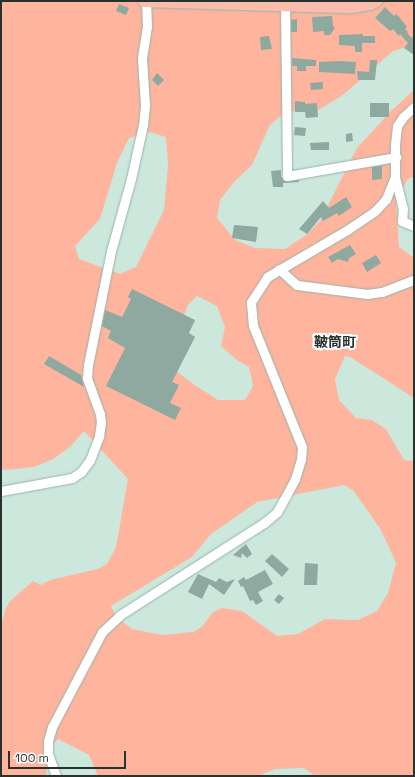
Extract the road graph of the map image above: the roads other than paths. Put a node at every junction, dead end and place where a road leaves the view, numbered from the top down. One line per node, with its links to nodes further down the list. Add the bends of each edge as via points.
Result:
1 (144, 1): 3 (main road); 10 (street, via 147,27 142,58 145,104 143,125 111,251 88,365 87,378 102,422 99,436 90,460 81,472 72,478)
2 (376, 1): 3 (main road, via 351,6)
3 (285, 5): 5 (street, via 287,176)
4 (414, 107): 5 (street, via 397,126)
5 (396, 157): 6 (street)
6 (395, 177): 7 (street, via 402,208 402,221); 8 (street, via 386,199 374,212)
7 (414, 226)
8 (279, 269): 9 (street, via 297,285 360,293 382,292); 11 (street, via 267,277 258,290 252,302 252,313 253,326 302,448 295,479 277,512 264,523 120,615 102,632 52,727 48,754)
9 (414, 280)
10 (1, 491)
11 (56, 776)

